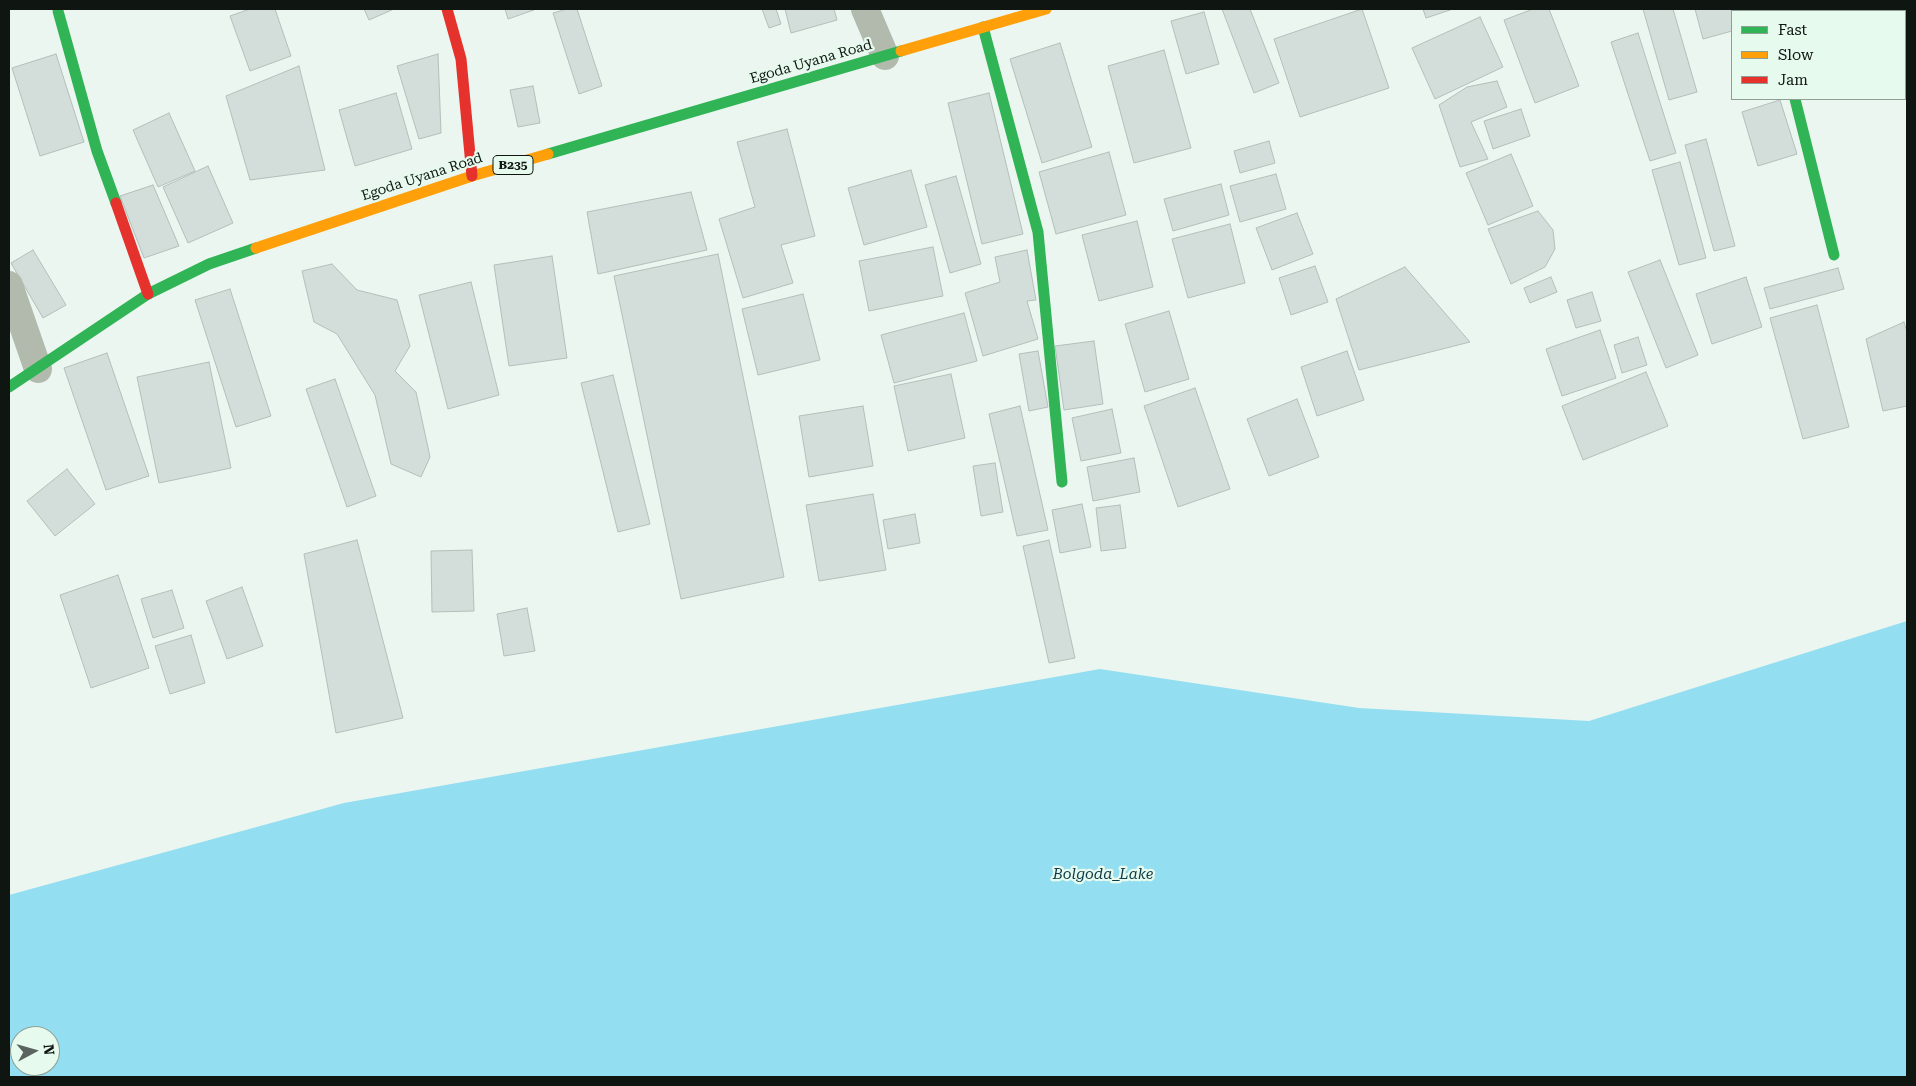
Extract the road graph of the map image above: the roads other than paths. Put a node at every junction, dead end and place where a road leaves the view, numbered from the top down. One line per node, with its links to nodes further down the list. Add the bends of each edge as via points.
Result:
1 (447, 9): 8 (main road, via 461,59)
2 (865, 9): 6 (street)
3 (1046, 9): 5 (main road, Egoda Uyana Road / B235)
4 (58, 11): 11 (main road, via 97,151)
5 (983, 27): 6 (main road, Egoda Uyana Road / B235); 14 (main road, via 1038,232)
6 (885, 56): 8 (main road, Egoda Uyana Road / B235)
7 (1795, 100): 9 (main road)
8 (472, 176): 11 (main road, Egoda Uyana Road / B235, via 209,264)
9 (1834, 255)
10 (9, 285): 12 (street)
11 (148, 294): 12 (main road, Egoda Uyana Road / B235)
12 (38, 369): 13 (main road, Egoda Uyana Road / B235)
13 (9, 387)
14 (1062, 482)

